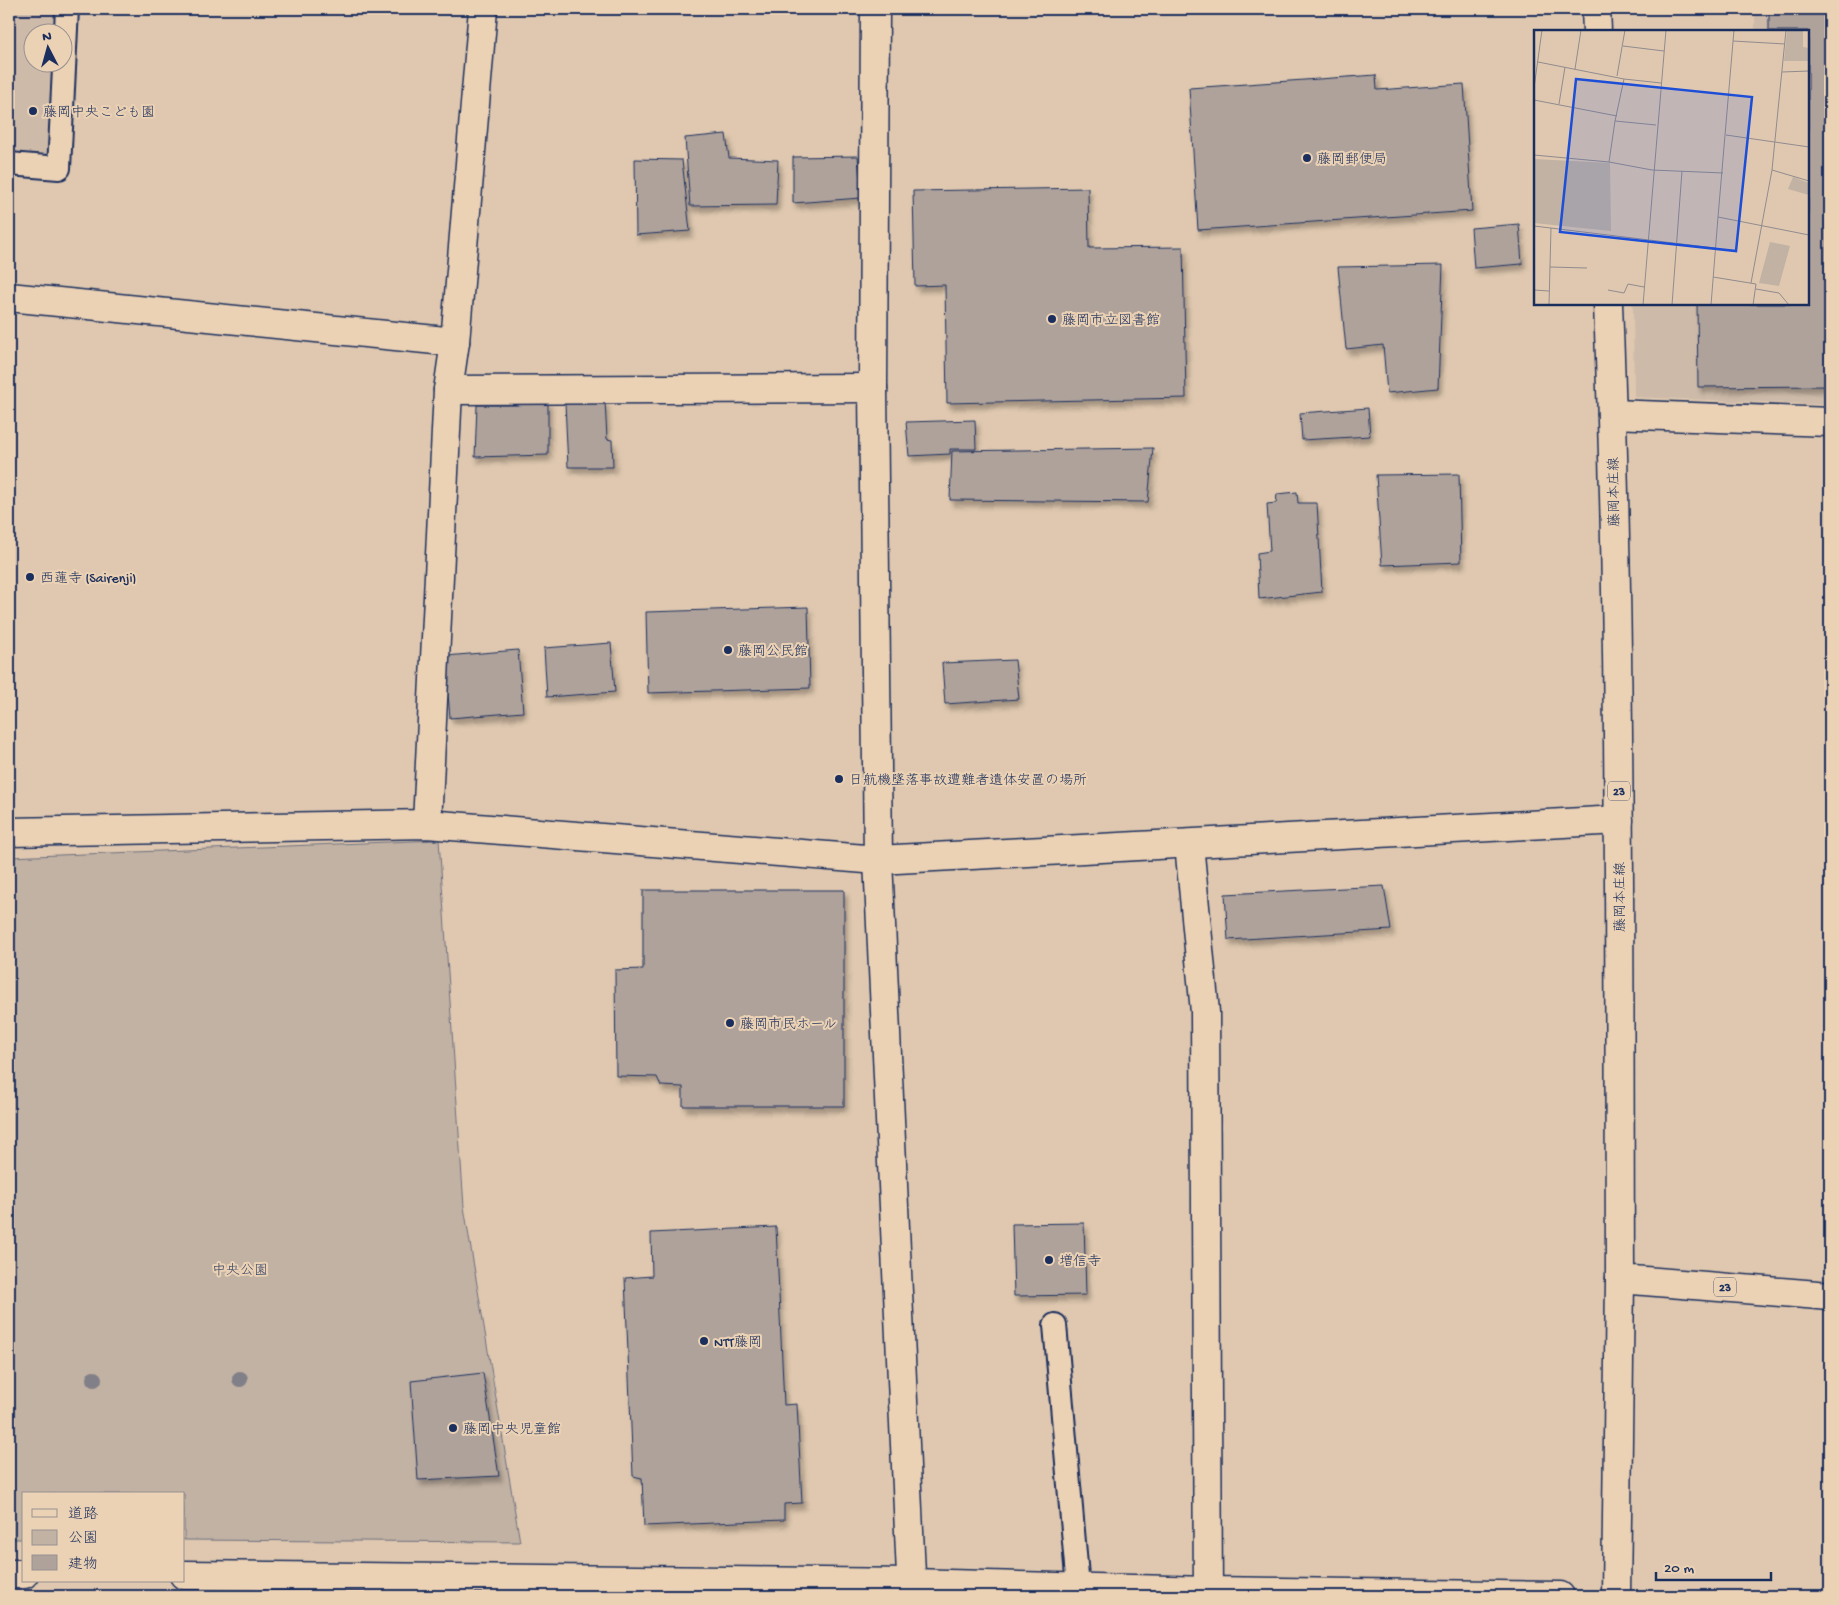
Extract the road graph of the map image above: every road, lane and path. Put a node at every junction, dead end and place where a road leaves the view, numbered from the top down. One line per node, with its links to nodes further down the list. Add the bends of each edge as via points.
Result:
1 (67, 9): 6 (lane, via 59,168)
2 (483, 9): 9 (street)
3 (875, 9): 10 (street)
4 (1596, 9): 5 (street)
5 (1597, 30)
6 (9, 164)
7 (9, 297): 9 (street)
8 (1608, 305): 12 (street, 藤岡本庄線 / 23)
9 (455, 342): 11 (street)
10 (873, 388): 11 (street); 18 (street)
11 (448, 390): 15 (street)
12 (1612, 414): 13 (street); 14 (street, 藤岡本庄線 / 23)
13 (1830, 422)
14 (1619, 820): 17 (street); 19 (street, 藤岡本庄線 / 23)
15 (427, 824): 16 (street); 18 (street)
16 (9, 832)
17 (1189, 844): 18 (street); 27 (street, via 1205,1012)
18 (878, 860): 26 (street)
19 (1620, 1279): 20 (street, 23); 29 (street, 藤岡本庄線)
20 (1830, 1296)
21 (1056, 1324): 25 (lane)
22 (9, 1574): 23 (street)
23 (22, 1574)
24 (185, 1575): 26 (street)
25 (1078, 1588): 26 (street); 27 (street)
26 (912, 1590)
27 (1208, 1594): 28 (street)
28 (1560, 1596)
29 (1616, 1596)

